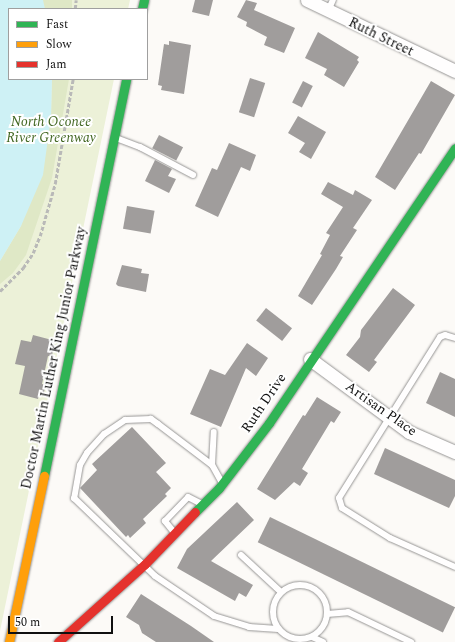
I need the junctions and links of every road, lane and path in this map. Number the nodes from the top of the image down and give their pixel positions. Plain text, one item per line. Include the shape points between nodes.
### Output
1 (307, 0) edge
2 (330, 6) edge
3 (455, 71) edge
4 (73, 80) edge
5 (126, 80) edge
6 (114, 138) junction
7 (455, 148) edge
8 (193, 175) dead end
9 (0, 291) edge
10 (455, 338) edge
11 (310, 359) junction
12 (389, 416) junction
13 (214, 432) dead end
14 (455, 452) edge
15 (212, 465) junction
16 (222, 485) junction
17 (203, 504) junction
18 (175, 533) junction
19 (241, 555) dead end
20 (145, 564) junction
21 (455, 567) edge
22 (281, 592) junction
23 (327, 614) junction
24 (278, 629) junction
25 (312, 637) junction
26 (9, 642) edge
27 (58, 642) edge
28 (323, 642) edge
29 (411, 642) edge

1 - 2 street, Ruth Street
2 - 3 street, Ruth Street
4 - 9 path via 55,184 40,236 23,268
5 - 6 street, Doctor Martin Luther King Junior Parkway
6 - 8 lane via 140,147
6 - 26 street, Doctor Martin Luther King Junior Parkway
7 - 11 street, Ruth Drive
10 - 12 lane via 445,335 440,337
11 - 12 street, Artisan Place
11 - 16 street, Ruth Drive via 269,423
12 - 14 street, Artisan Place via 409,432
12 - 21 lane via 339,498 342,508 390,538
13 - 15 lane
15 - 16 lane
15 - 20 lane via 158,424 140,418 125,420 113,426 87,453 80,465 74,498
16 - 17 street, Ruth Drive
17 - 18 street, Ruth Drive
17 - 18 lane via 188,497 165,521
18 - 20 street, Ruth Drive
19 - 22 lane
20 - 24 lane via 165,584 214,616 249,627
20 - 27 street, Ruth Drive
22 - 23 lane via 286,588 305,585 320,594
22 - 24 lane via 272,608
23 - 25 lane via 323,627
23 - 29 lane via 348,612
24 - 25 lane via 296,639
25 - 28 lane

